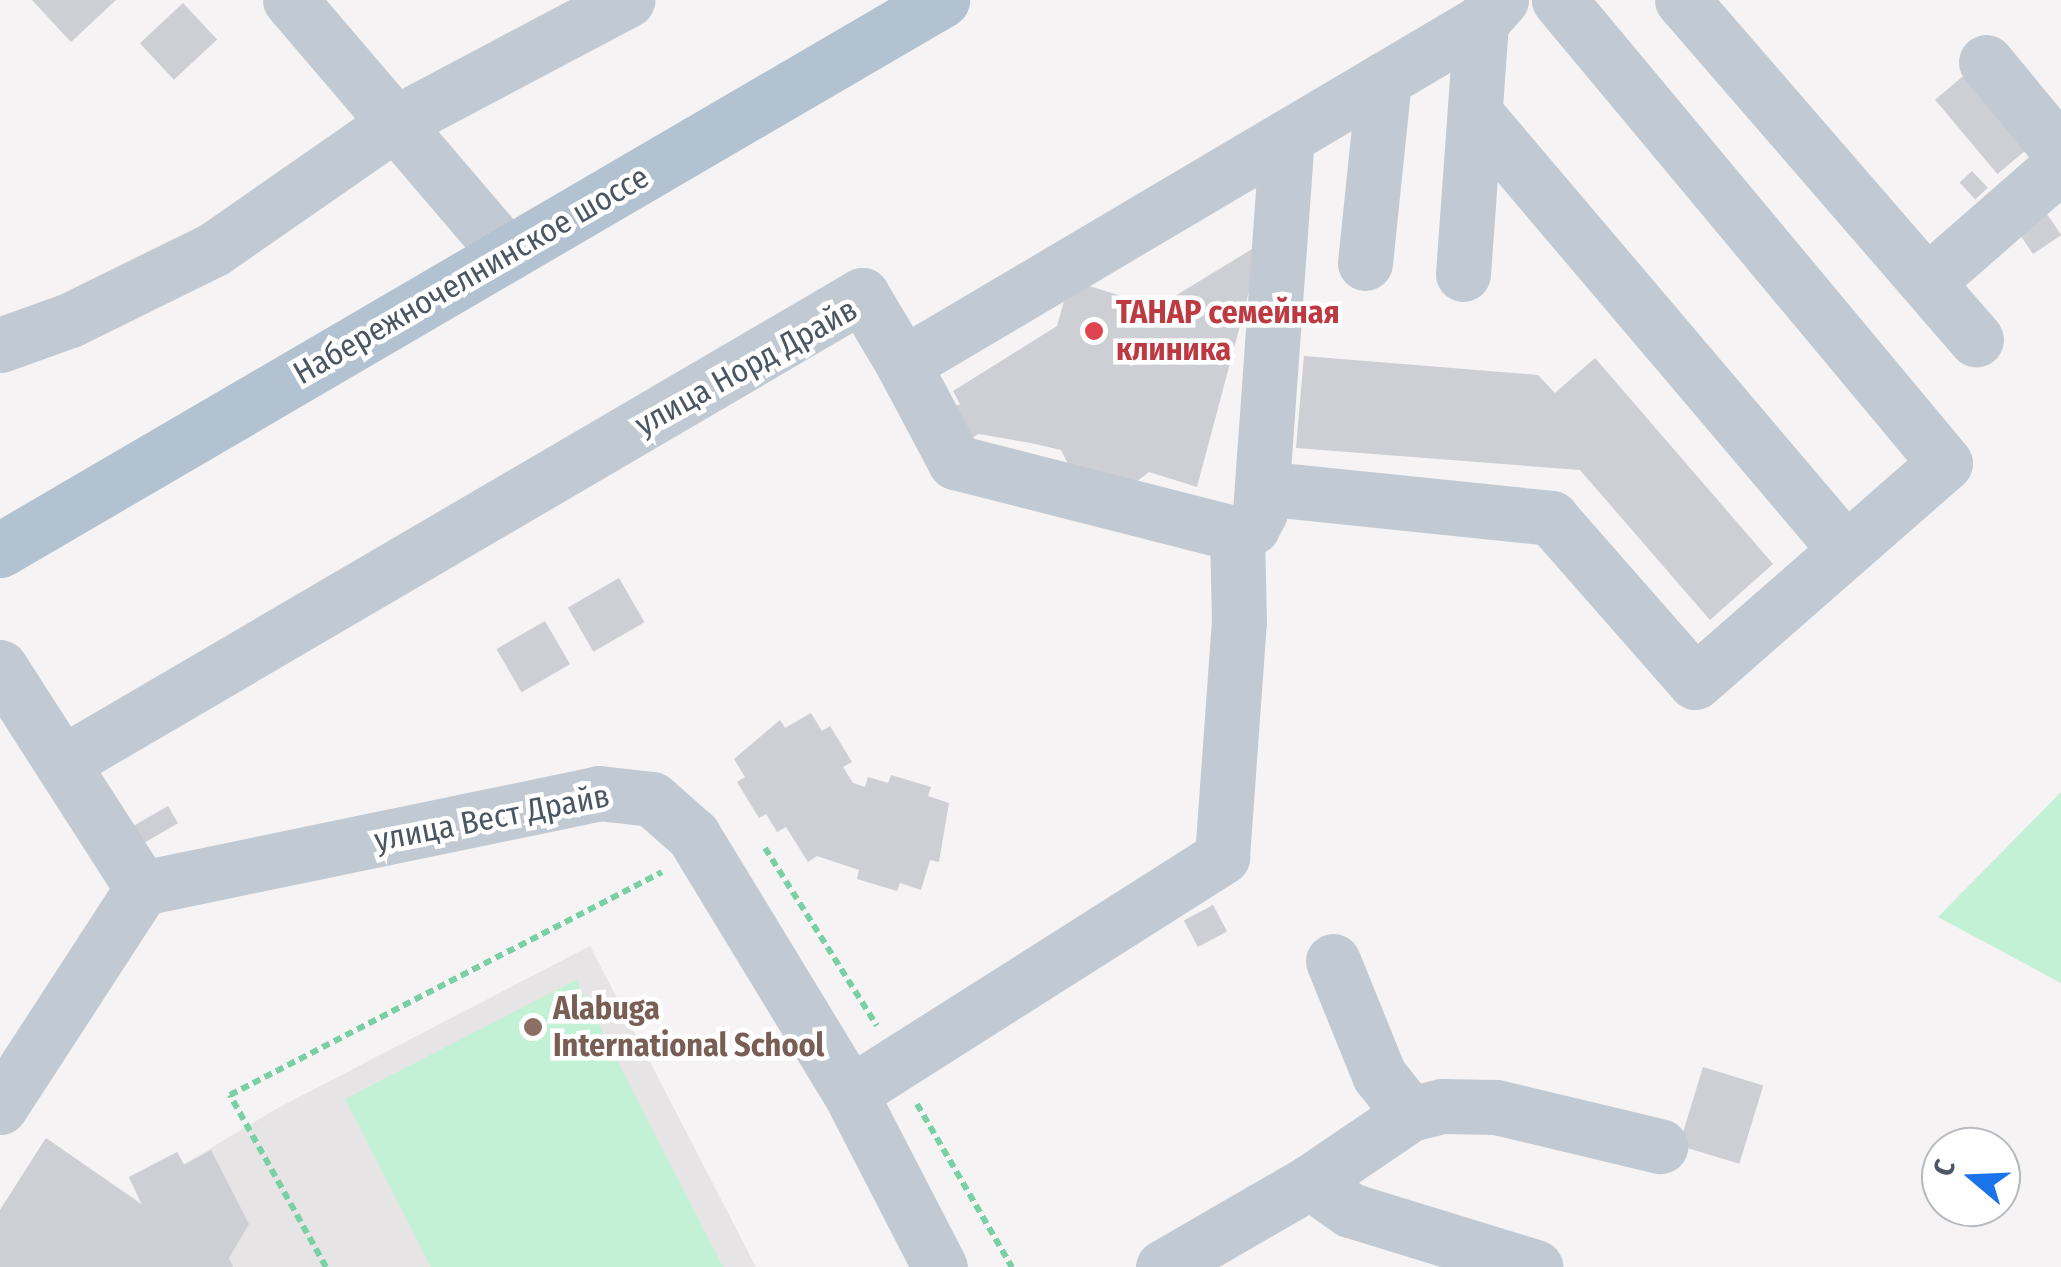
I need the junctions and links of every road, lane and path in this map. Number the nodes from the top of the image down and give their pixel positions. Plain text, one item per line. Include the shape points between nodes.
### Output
1 (290, 0) edge
2 (627, 0) edge
3 (942, 0) edge
4 (1559, 0) edge
5 (1682, 0) edge
6 (1491, 11) edge
7 (1986, 62) dead end
8 (1384, 80) junction
9 (1475, 114) junction
10 (395, 123) junction
11 (1287, 137) junction
12 (2061, 153) edge
13 (2061, 165) edge
14 (506, 254) junction
15 (1364, 263) dead end
16 (1463, 274) dead end
17 (1928, 282) junction
18 (1976, 340) dead end
19 (0, 346) edge
20 (903, 364) junction
21 (1250, 512) junction
22 (0, 550) edge
23 (1846, 550) junction
24 (0, 666) edge
25 (62, 763) junction
26 (660, 856) dead end
27 (668, 869) junction
28 (677, 884) dead end
29 (142, 888) junction
30 (1333, 961) dead end
31 (850, 1092) junction
32 (0, 1107) edge
33 (1410, 1114) junction
34 (1660, 1146) dead end
35 (1310, 1182) junction
36 (326, 1267) edge
37 (940, 1267) edge
38 (1163, 1267) edge
39 (1535, 1267) edge

1 - 10 street
2 - 10 street
3 - 14 main road, Набережночелнинское шоссе
4 - 23 street via 1946,463
5 - 17 street
6 - 8 street
6 - 9 street
7 - 12 street
8 - 11 street
8 - 15 street
9 - 16 street
9 - 23 street
10 - 14 street
10 - 19 street via 214,249 70,320
11 - 20 street
11 - 21 street
13 - 17 street
14 - 22 main road, Набережночелнинское шоссе
17 - 18 street
20 - 21 street via 955,462
20 - 25 street, улица Норд Драйв via 862,296
21 - 23 street via 1551,518 1695,682
21 - 31 street via 1222,857
24 - 25 street
25 - 29 street
26 - 27 path
27 - 28 path
27 - 36 path via 230,1095
29 - 31 street, улица Вест Драйв via 599,793 652,799 693,834
29 - 32 street
30 - 33 street via 1380,1075
31 - 37 street, улица Вест Драйв
33 - 34 street via 1442,1106 1496,1108
33 - 35 street
35 - 38 street
35 - 39 street via 1350,1210

